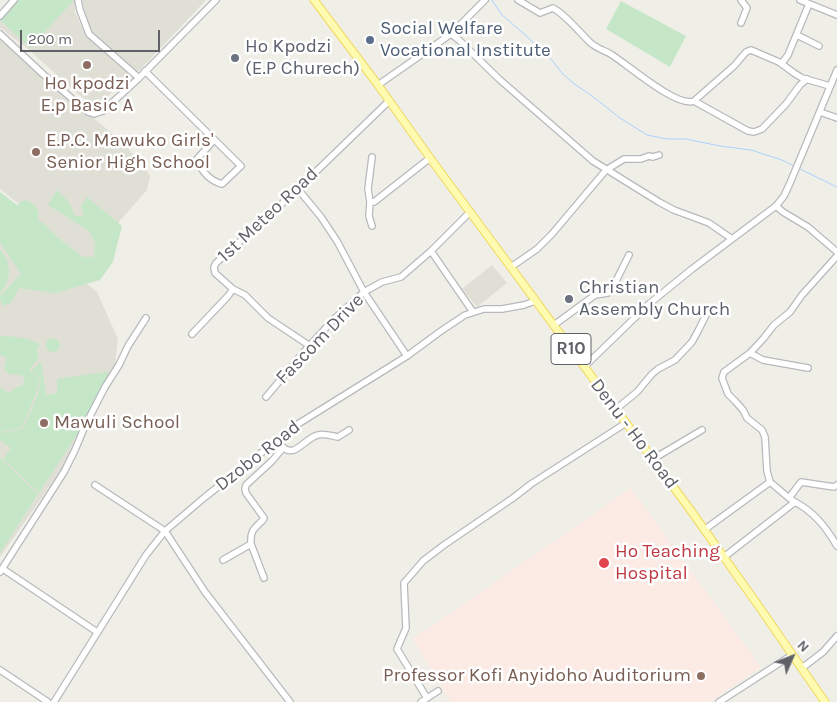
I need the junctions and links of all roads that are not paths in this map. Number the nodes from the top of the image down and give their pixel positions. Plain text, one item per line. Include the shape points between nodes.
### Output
1 (14, 0) edge
2 (78, 0) edge
3 (216, 0) edge
4 (314, 0) edge
5 (485, 0) edge
6 (518, 0) edge
7 (742, 0) edge
8 (800, 0) edge
9 (810, 4) junction
10 (837, 15) edge
11 (0, 16) edge
12 (741, 22) dead end
13 (0, 34) edge
14 (451, 34) junction
15 (797, 35) junction
16 (819, 46) dead end
17 (782, 63) junction
18 (837, 70) edge
19 (145, 72) junction
20 (139, 78) junction
21 (807, 79) junction
22 (378, 84) junction
23 (830, 86) junction
24 (694, 100) junction
25 (389, 101) junction
26 (820, 112) junction
27 (837, 118) edge
28 (214, 140) junction
29 (659, 155) dead end
30 (372, 157) dead end
31 (430, 158) junction
32 (606, 170) junction
33 (298, 189) junction
34 (370, 202) junction
35 (776, 206) junction
36 (470, 212) junction
37 (372, 226) dead end
38 (732, 239) junction
39 (431, 251) junction
40 (837, 252) edge
41 (629, 255) dead end
42 (837, 256) edge
43 (511, 268) junction
44 (233, 289) junction
45 (364, 292) junction
46 (536, 301) junction
47 (709, 309) dead end
48 (473, 312) junction
49 (146, 318) dead end
50 (554, 325) junction
51 (192, 334) dead end
52 (310, 346) junction
53 (750, 353) junction
54 (407, 356) junction
55 (584, 367) junction
56 (808, 368) dead end
57 (266, 397) dead end
58 (616, 409) junction
59 (626, 423) junction
60 (349, 430) dead end
61 (702, 430) dead end
62 (278, 440) junction
63 (283, 448) junction
64 (653, 459) junction
65 (770, 482) junction
66 (95, 485) dead end
67 (837, 485) edge
68 (792, 500) junction
69 (704, 530) junction
70 (165, 531) junction
71 (251, 544) junction
72 (837, 546) edge
73 (724, 558) junction
74 (223, 560) dead end
75 (2, 571) edge
76 (264, 578) dead end
77 (97, 632) junction
78 (837, 636) edge
79 (792, 655) junction
80 (802, 668) junction
81 (0, 670) edge
82 (438, 691) dead end
83 (427, 698) junction
84 (48, 702) edge
85 (54, 702) edge
86 (290, 702) edge
87 (421, 702) edge
88 (719, 702) edge
89 (825, 702) edge

1 - 11 street
2 - 20 street via 88,34
3 - 19 street
4 - 22 main road, Denu - Ho Road / R10
5 - 14 street
6 - 24 street via 540,13 553,8 559,11 592,44 617,58 650,84 674,98
7 - 12 street via 747,8
8 - 9 street
9 - 10 street
9 - 15 street
13 - 20 street via 44,75 94,114
14 - 22 street
14 - 32 street
15 - 16 street
15 - 17 street
17 - 21 street
17 - 24 street via 749,50
18 - 23 street
19 - 20 street
19 - 28 street
21 - 23 street
21 - 24 street via 762,129 754,132
22 - 25 main road, Denu - Ho Road / R10
23 - 26 street
25 - 31 main road, Denu - Ho Road / R10
25 - 33 street, 1st Meteo Road
26 - 27 street
26 - 35 street via 784,196
28 - 28 street via 241,166 222,184 206,175 197,159
29 - 32 street via 624,158
30 - 34 street via 368,189
31 - 34 street
31 - 36 main road, Denu - Ho Road / R10
32 - 38 street via 674,210 709,223
32 - 43 street via 552,234
33 - 44 street, 1st Meteo Road via 216,263 215,273
33 - 45 street via 337,241
34 - 37 street via 368,216
35 - 38 street
35 - 40 street
36 - 39 street, Fascom Drive
36 - 43 main road, Denu - Ho Road / R10
38 - 55 street via 649,304
39 - 45 street, Fascom Drive via 401,278 382,282
39 - 48 street
41 - 50 street via 611,291 595,295
42 - 53 street
43 - 46 main road, Denu - Ho Road / R10
44 - 51 street, 1st Meteo Road
44 - 52 street
45 - 52 street, Fascom Drive
45 - 54 street
46 - 48 street, Dzobo Road
46 - 50 main road, Denu - Ho Road / R10
47 - 58 street via 692,342
48 - 54 street, Dzobo Road
49 - 75 street via 105,387 64,472
50 - 55 main road, Denu - Ho Road / R10
52 - 57 street, Fascom Drive
53 - 56 street via 763,360
53 - 65 street via 724,372 722,378 728,394 747,418 762,430
54 - 62 street, Dzobo Road
55 - 58 main road, Denu - Ho Road / R10
58 - 59 main road, Denu - Ho Road / R10
59 - 64 main road, Denu - Ho Road / R10
59 - 83 street via 444,545 423,561 404,583 406,628 397,649
60 - 63 street via 338,436 320,434 312,437 296,450
61 - 64 street
62 - 63 street
62 - 70 street, Dzobo Road
63 - 71 street via 246,485 246,493 264,518 252,529
64 - 69 main road, Denu - Ho Road / R10
65 - 68 street
65 - 69 street
66 - 70 street
67 - 68 street via 801,482
68 - 72 street via 822,523
68 - 73 street
69 - 73 main road, Denu - Ho Road / R10
70 - 77 street, Dzobo Road
70 - 86 street via 205,592
71 - 74 street
71 - 76 street
73 - 79 main road, Denu - Ho Road / R10
75 - 77 street
77 - 85 street, Dzobo Road
78 - 80 street
79 - 80 main road, Denu - Ho Road / R10
79 - 88 street
80 - 89 main road, Denu - Ho Road / R10
81 - 84 street
82 - 83 street
83 - 87 street

